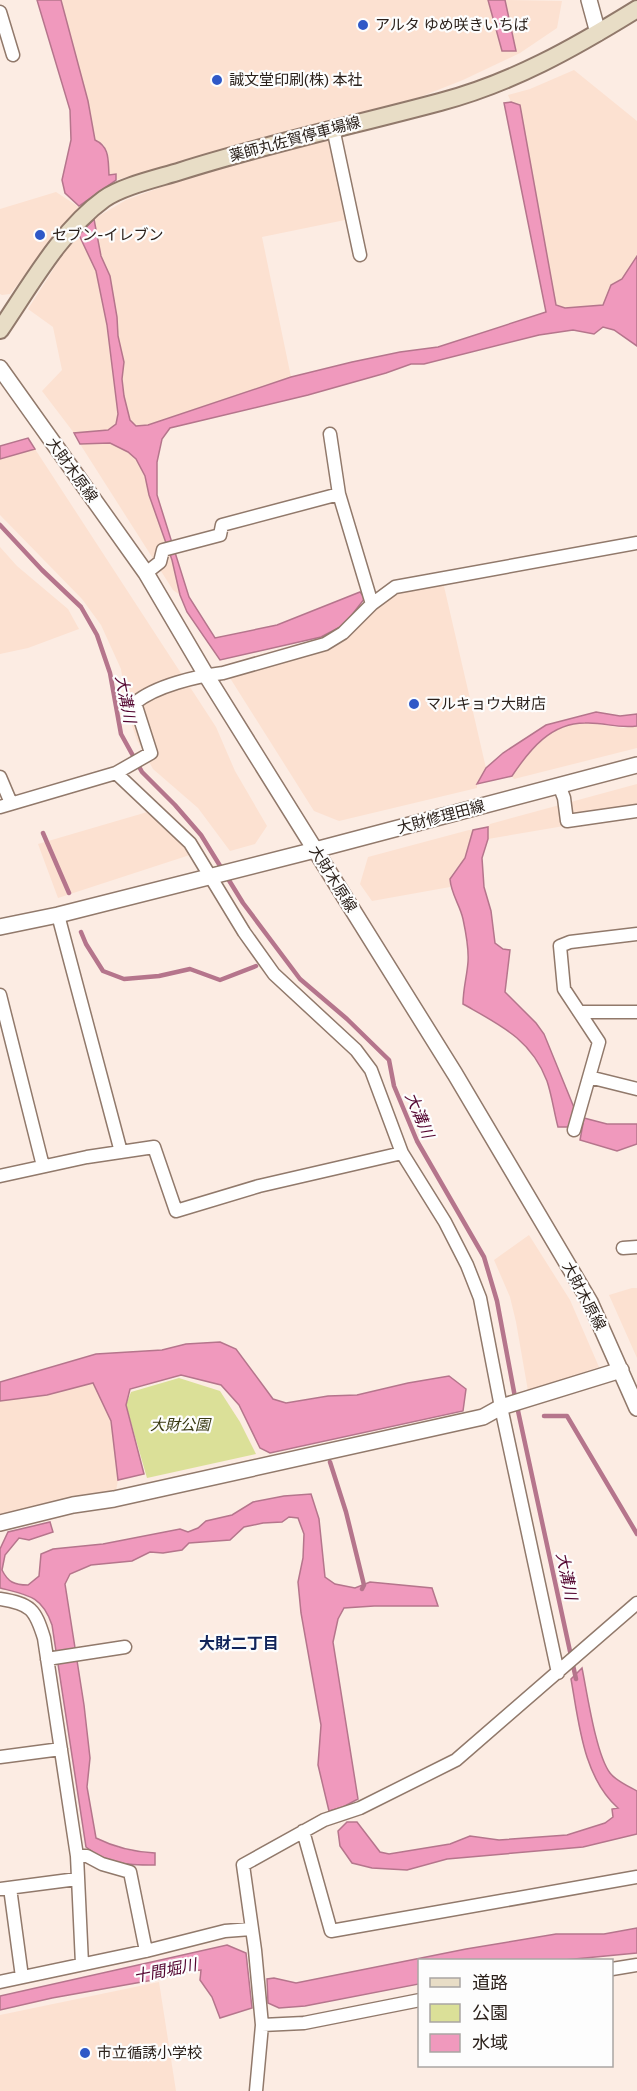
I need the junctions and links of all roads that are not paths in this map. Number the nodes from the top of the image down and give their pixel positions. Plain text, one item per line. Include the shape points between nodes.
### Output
1 (589, 0) edge
2 (637, 9) edge
3 (0, 12) edge
4 (598, 33) junction
5 (13, 55) dead end
6 (333, 128) junction
7 (360, 255) dead end
8 (0, 330) edge
9 (0, 368) edge
10 (330, 434) dead end
11 (339, 494) junction
12 (637, 543) edge
13 (146, 573) junction
14 (372, 604) junction
15 (206, 675) junction
16 (637, 765) edge
17 (116, 773) junction
18 (0, 777) edge
19 (559, 785) junction
20 (6, 805) edge
21 (637, 811) edge
22 (315, 850) junction
23 (211, 876) junction
24 (58, 915) junction
25 (0, 927) edge
26 (637, 934) edge
27 (0, 995) edge
28 (579, 1012) junction
29 (637, 1012) edge
30 (589, 1077) junction
31 (637, 1089) edge
32 (574, 1130) dead end
33 (121, 1152) junction
34 (402, 1153) junction
35 (43, 1166) junction
36 (0, 1176) edge
37 (637, 1247) edge
38 (623, 1248) dead end
39 (621, 1370) junction
40 (501, 1407) junction
41 (637, 1408) edge
42 (0, 1523) edge
43 (0, 1599) edge
44 (637, 1603) edge
45 (125, 1647) dead end
46 (51, 1659) junction
47 (558, 1673) junction
48 (61, 1749) junction
49 (0, 1757) edge
50 (303, 1831) junction
51 (77, 1856) junction
52 (637, 1877) edge
53 (77, 1879) junction
54 (5, 1889) edge
55 (251, 1929) junction
56 (146, 1951) junction
57 (82, 1964) junction
58 (637, 1965) edge
59 (613, 1970) edge
60 (22, 1977) junction
61 (0, 1982) edge
62 (418, 2000) edge
63 (261, 2019) junction
64 (256, 2091) edge

1 - 4 street
2 - 4 main road, 薬師丸佐賀停車場線
3 - 5 street
4 - 6 main road, 薬師丸佐賀停車場線 via 495,85
6 - 7 street
6 - 8 main road, 薬師丸佐賀停車場線 via 207,162 106,197 68,234
9 - 13 street, 大財木原線
10 - 11 street
11 - 13 street via 222,525 220,535 163,550 160,562
11 - 14 street
12 - 14 street via 395,587
13 - 15 street, 大財木原線
14 - 15 street via 344,633 325,644
15 - 17 street via 145,694 135,703 151,753
15 - 22 street, 大財木原線
16 - 19 street, 大財修理田線
17 - 20 street
17 - 23 street via 190,843
18 - 20 street
19 - 21 street via 567,821
19 - 22 street, 大財修理田線
22 - 23 street, 大財修理田線
22 - 39 street, 大財木原線 via 455,1074 584,1292
23 - 24 street
23 - 34 street via 274,974 356,1050 371,1070
24 - 25 street
24 - 33 street
26 - 28 street via 560,946 564,989
27 - 35 street
28 - 29 street
28 - 30 street via 599,1042
30 - 31 street
30 - 32 street
33 - 34 street via 154,1147 176,1211 259,1186
33 - 35 street
34 - 40 street via 445,1221 480,1298
35 - 36 street
37 - 38 street
39 - 40 street
39 - 41 street, 大財木原線
40 - 42 street via 483,1417
40 - 47 street
43 - 46 street via 21,1603 37,1616
44 - 47 street
45 - 46 street
46 - 48 street
47 - 50 street via 456,1760 360,1808
48 - 49 street
48 - 51 street
50 - 52 street via 331,1931
50 - 55 street via 243,1865
51 - 53 street
51 - 56 street via 130,1872
53 - 54 street
53 - 57 street
54 - 60 street
55 - 56 street via 225,1931
55 - 63 street
56 - 57 street
57 - 60 street
58 - 59 street
60 - 61 street
62 - 63 street via 304,2023
63 - 64 street

